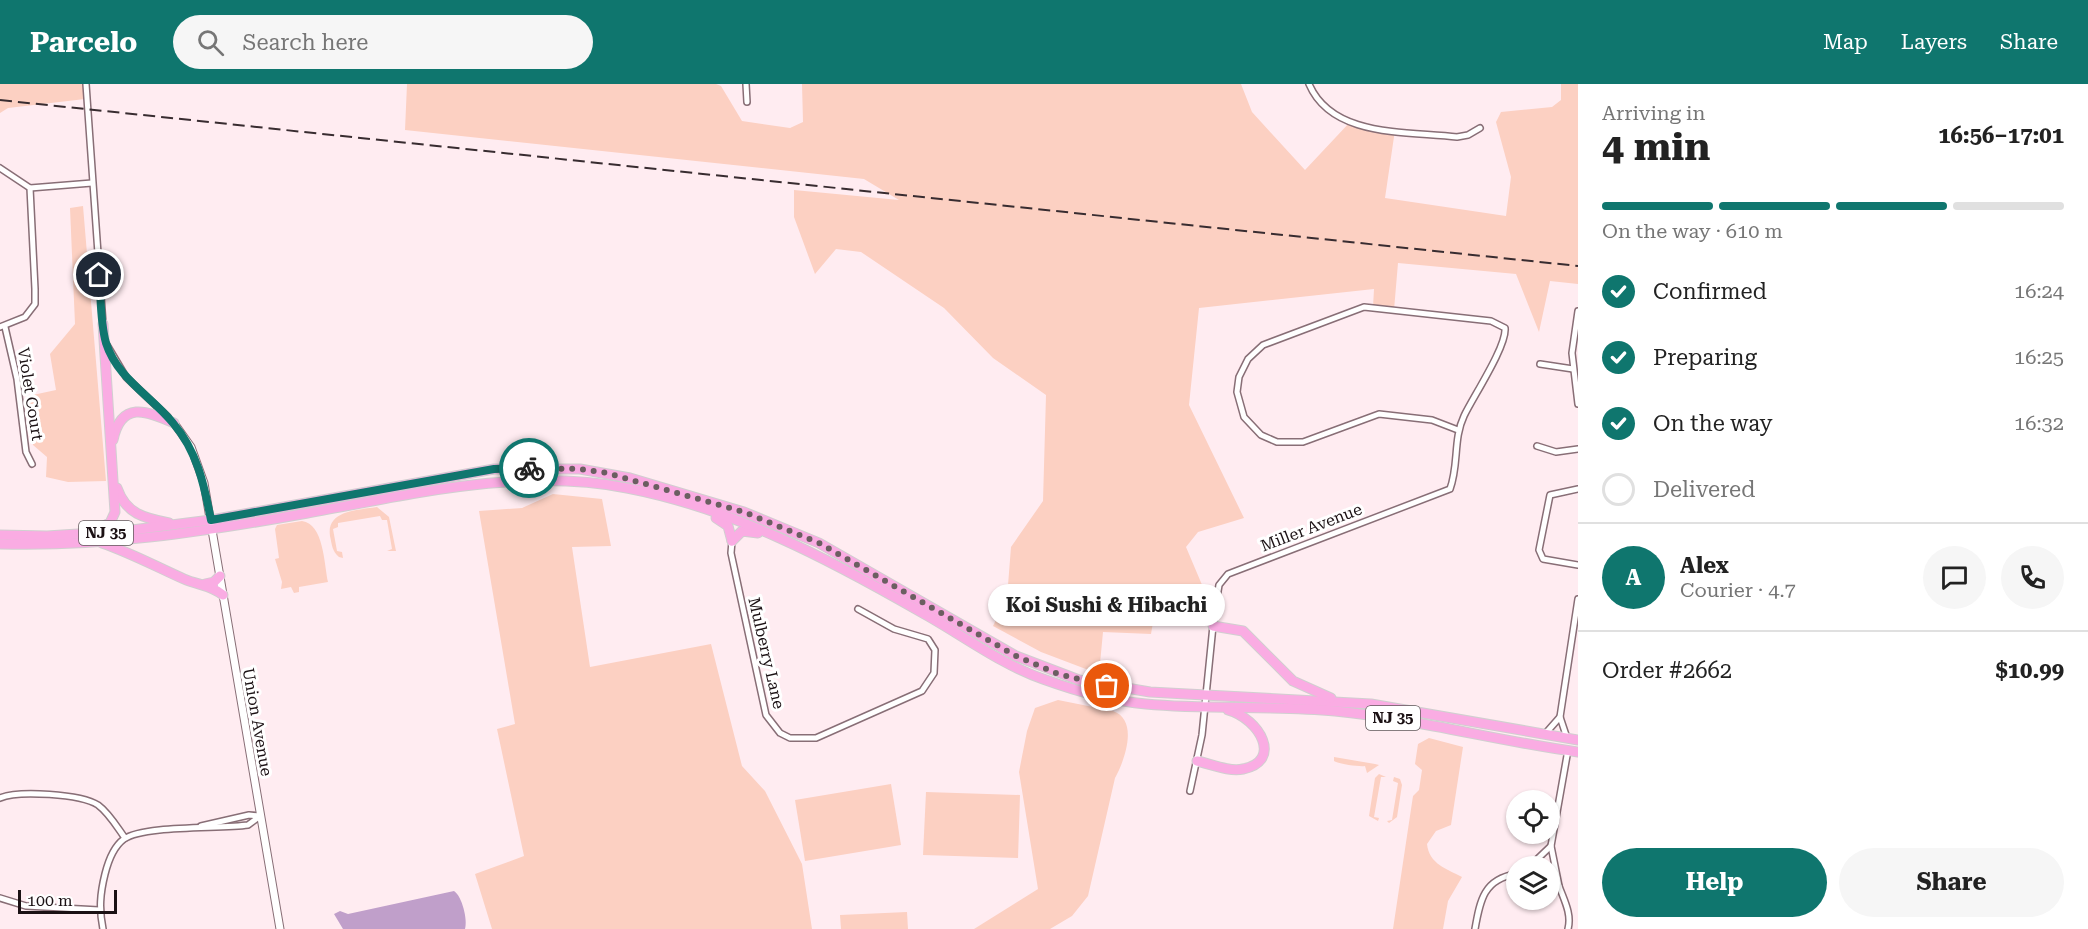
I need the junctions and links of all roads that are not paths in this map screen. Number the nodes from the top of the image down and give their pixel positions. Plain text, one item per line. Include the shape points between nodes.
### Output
1 (86, 84) edge
2 (746, 84) edge
3 (1309, 84) edge
4 (747, 102) dead end
5 (1480, 128) dead end
6 (0, 168) edge
7 (92, 183) junction
8 (30, 188) junction
9 (1578, 311) edge
10 (103, 324) junction
11 (2, 327) edge
12 (1540, 364) dead end
13 (1573, 369) junction
14 (1577, 386) edge
15 (1578, 404) edge
16 (174, 423) junction
17 (1458, 430) junction
18 (1537, 446) dead end
19 (1578, 449) edge
20 (111, 454) junction
21 (32, 464) dead end
22 (112, 474) junction
23 (1578, 489) edge
24 (694, 505) junction
25 (212, 524) junction
26 (177, 525) junction
27 (86, 534) junction
28 (0, 535) edge
29 (774, 535) junction
30 (732, 541) junction
31 (97, 542) junction
32 (0, 544) edge
33 (1578, 565) edge
34 (220, 576) junction
35 (202, 585) junction
36 (223, 595) junction
37 (1578, 599) edge
38 (858, 609) dead end
39 (1213, 626) junction
40 (1206, 696) junction
41 (1342, 701) junction
42 (1205, 707) junction
43 (1217, 707) junction
44 (1560, 717) junction
45 (1545, 734) junction
46 (1567, 738) junction
47 (1578, 740) edge
48 (1568, 750) junction
49 (1578, 752) edge
50 (1197, 761) junction
51 (1190, 791) dead end
52 (0, 798) edge
53 (260, 816) junction
54 (196, 828) junction
55 (125, 838) junction
56 (1551, 846) junction
57 (1541, 856) edge
58 (1553, 856) edge
59 (1506, 877) edge
60 (1560, 889) edge
61 (0, 898) edge
62 (99, 910) junction
63 (103, 929) edge
64 (280, 929) edge
65 (1475, 929) edge
66 (1568, 929) edge

1 - 7 street
2 - 4 street
3 - 5 street via 1328,111 1355,125 1457,136
6 - 8 street
7 - 8 street
7 - 10 street
8 - 11 street via 35,304 25,317
9 - 13 street
10 - 16 street via 106,343 126,377
10 - 20 highway
11 - 21 street, Violet Court via 17,379 26,452
12 - 13 street
13 - 14 street
14 - 15 street
16 - 20 highway via 150,411 135,412 119,424
16 - 25 street via 197,461
17 - 17 street, Miller Avenue via 1432,420 1379,414 1303,442 1284,443 1266,438 1254,429 1244,417 1237,392 1243,367 1255,351 1364,307 1491,321 1505,328 1502,344
17 - 39 street, Miller Avenue via 1448,490 1224,576
18 - 19 street via 1556,452
20 - 22 highway
22 - 26 highway via 131,511 143,518
22 - 27 highway via 112,520
23 - 33 street via 1550,495 1539,550 1543,559
24 - 25 highway, NJ 35 via 627,488 520,480
24 - 29 highway, NJ 35
24 - 30 highway via 724,521
25 - 26 highway, NJ 35
25 - 31 highway, NJ 35
25 - 34 street, Union Avenue
25 - 40 highway, NJ 35 via 494,469 548,467 607,473 744,512 819,543 1016,656 1058,674 1107,686
26 - 27 highway, NJ 35
27 - 28 highway, NJ 35
29 - 30 highway via 742,531
29 - 42 highway, NJ 35 via 1036,677 1105,698 1149,705
30 - 38 street, Mulberry Lane via 731,553 766,715 780,733 790,738 816,738 922,691 934,673 935,650 928,639 894,629
31 - 32 highway, NJ 35
31 - 35 highway via 135,554
34 - 35 highway
34 - 36 street, Union Avenue
35 - 36 highway
36 - 53 street, Union Avenue
37 - 44 street
39 - 40 street, Miller Avenue
39 - 41 highway via 1243,631 1293,681
40 - 41 highway, NJ 35
40 - 42 street, Miller Avenue
41 - 45 highway, NJ 35 via 1405,708
42 - 43 highway, NJ 35
42 - 50 street, Miller Avenue
43 - 48 highway, NJ 35 via 1365,714
43 - 50 highway via 1242,714 1257,727 1263,739 1263,752 1256,763 1239,770
44 - 45 street
44 - 46 street
45 - 46 highway, NJ 35
46 - 47 highway, NJ 35
48 - 49 highway, NJ 35
48 - 56 street
50 - 51 street, Miller Avenue
52 - 55 street via 22,793 92,801 106,812
53 - 54 street via 224,819
53 - 54 street via 248,825
53 - 64 street, Union Avenue
54 - 55 street
55 - 62 street via 107,865
56 - 57 street
56 - 58 street
59 - 65 street via 1485,889
60 - 66 street via 1568,910
61 - 62 street via 26,906
62 - 63 street

